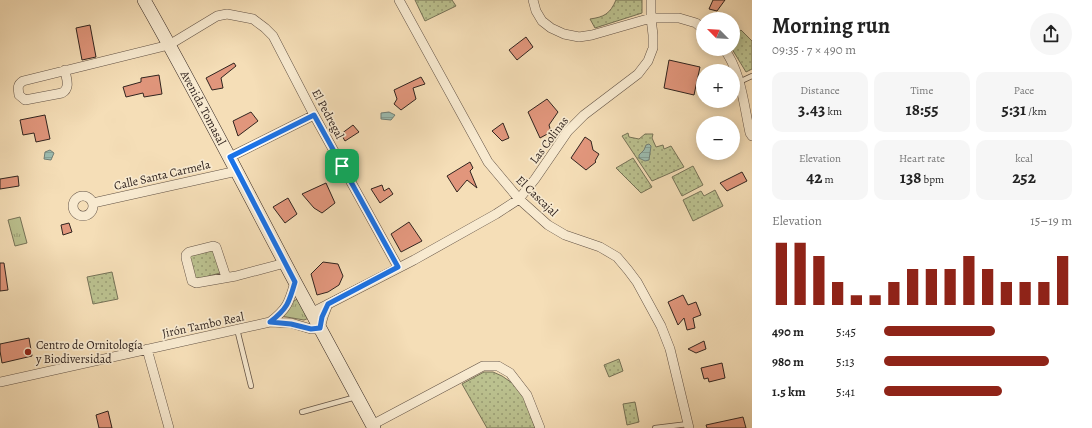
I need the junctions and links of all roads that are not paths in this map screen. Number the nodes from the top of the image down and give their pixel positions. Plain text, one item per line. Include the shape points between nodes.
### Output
1 (144, 0) edge
2 (399, 0) edge
3 (533, 0) edge
4 (651, 0) edge
5 (651, 18) junction
6 (696, 23) edge
7 (170, 45) junction
8 (65, 70) junction
9 (752, 76) edge
10 (740, 82) edge
11 (740, 86) edge
12 (314, 115) junction
13 (752, 136) edge
14 (230, 157) junction
15 (237, 170) junction
16 (519, 199) junction
17 (93, 203) dead end
18 (285, 263) junction
19 (398, 267) junction
20 (226, 277) junction
21 (295, 282) junction
22 (328, 304) junction
23 (311, 313) junction
24 (270, 322) junction
25 (320, 328) junction
26 (237, 329) junction
27 (147, 349) junction
28 (0, 382) edge
29 (251, 386) dead end
30 (357, 397) junction
31 (302, 412) dead end
32 (373, 426) edge
33 (689, 426) edge
34 (169, 428) edge
35 (540, 428) edge
36 (654, 428) edge

1 - 7 street, Avenida Tomasal
2 - 16 street, El Cascajal via 488,162
3 - 5 street via 542,21 564,34 579,37
4 - 5 street, Las Colinas
5 - 6 street via 679,18
5 - 16 street, Las Colinas via 653,48 648,61 638,74 584,115 568,131
7 - 8 street
7 - 12 street, El Pedregal via 217,16 227,14 253,19 273,36
7 - 14 street, Avenida Tomasal
8 - 8 street via 19,83 19,95 25,100 66,91 68,88
9 - 10 lane
11 - 13 street
12 - 14 street
12 - 19 street, El Pedregal
14 - 15 street, Avenida Tomasal
15 - 17 street, Calle Santa Carmela
15 - 18 street, Avenida Tomasal
16 - 19 street, Las Colinas
16 - 33 street, El Cascajal via 548,225 617,257 637,282 670,348
18 - 20 street
18 - 21 street, Avenida Tomasal
19 - 22 street, Las Colinas
20 - 20 street via 196,283 192,281 186,255 188,252 216,247
21 - 23 street, Avenida Tomasal
21 - 24 street, Jirón Tambo Real via 286,307
22 - 23 street, Las Colinas
22 - 25 street
23 - 25 street, Avenida Tomasal
24 - 25 street, Jirón Tambo Real via 311,329
24 - 26 street, Jirón Tambo Real
25 - 30 street, Avenida Tomasal
26 - 27 street, Jirón Tambo Real
26 - 29 lane
27 - 28 street, Jirón Tambo Real
27 - 34 street
30 - 31 lane
30 - 32 street, Avenida Tomasal
32 - 35 street via 483,366 498,366 510,374 527,395
33 - 36 lane

